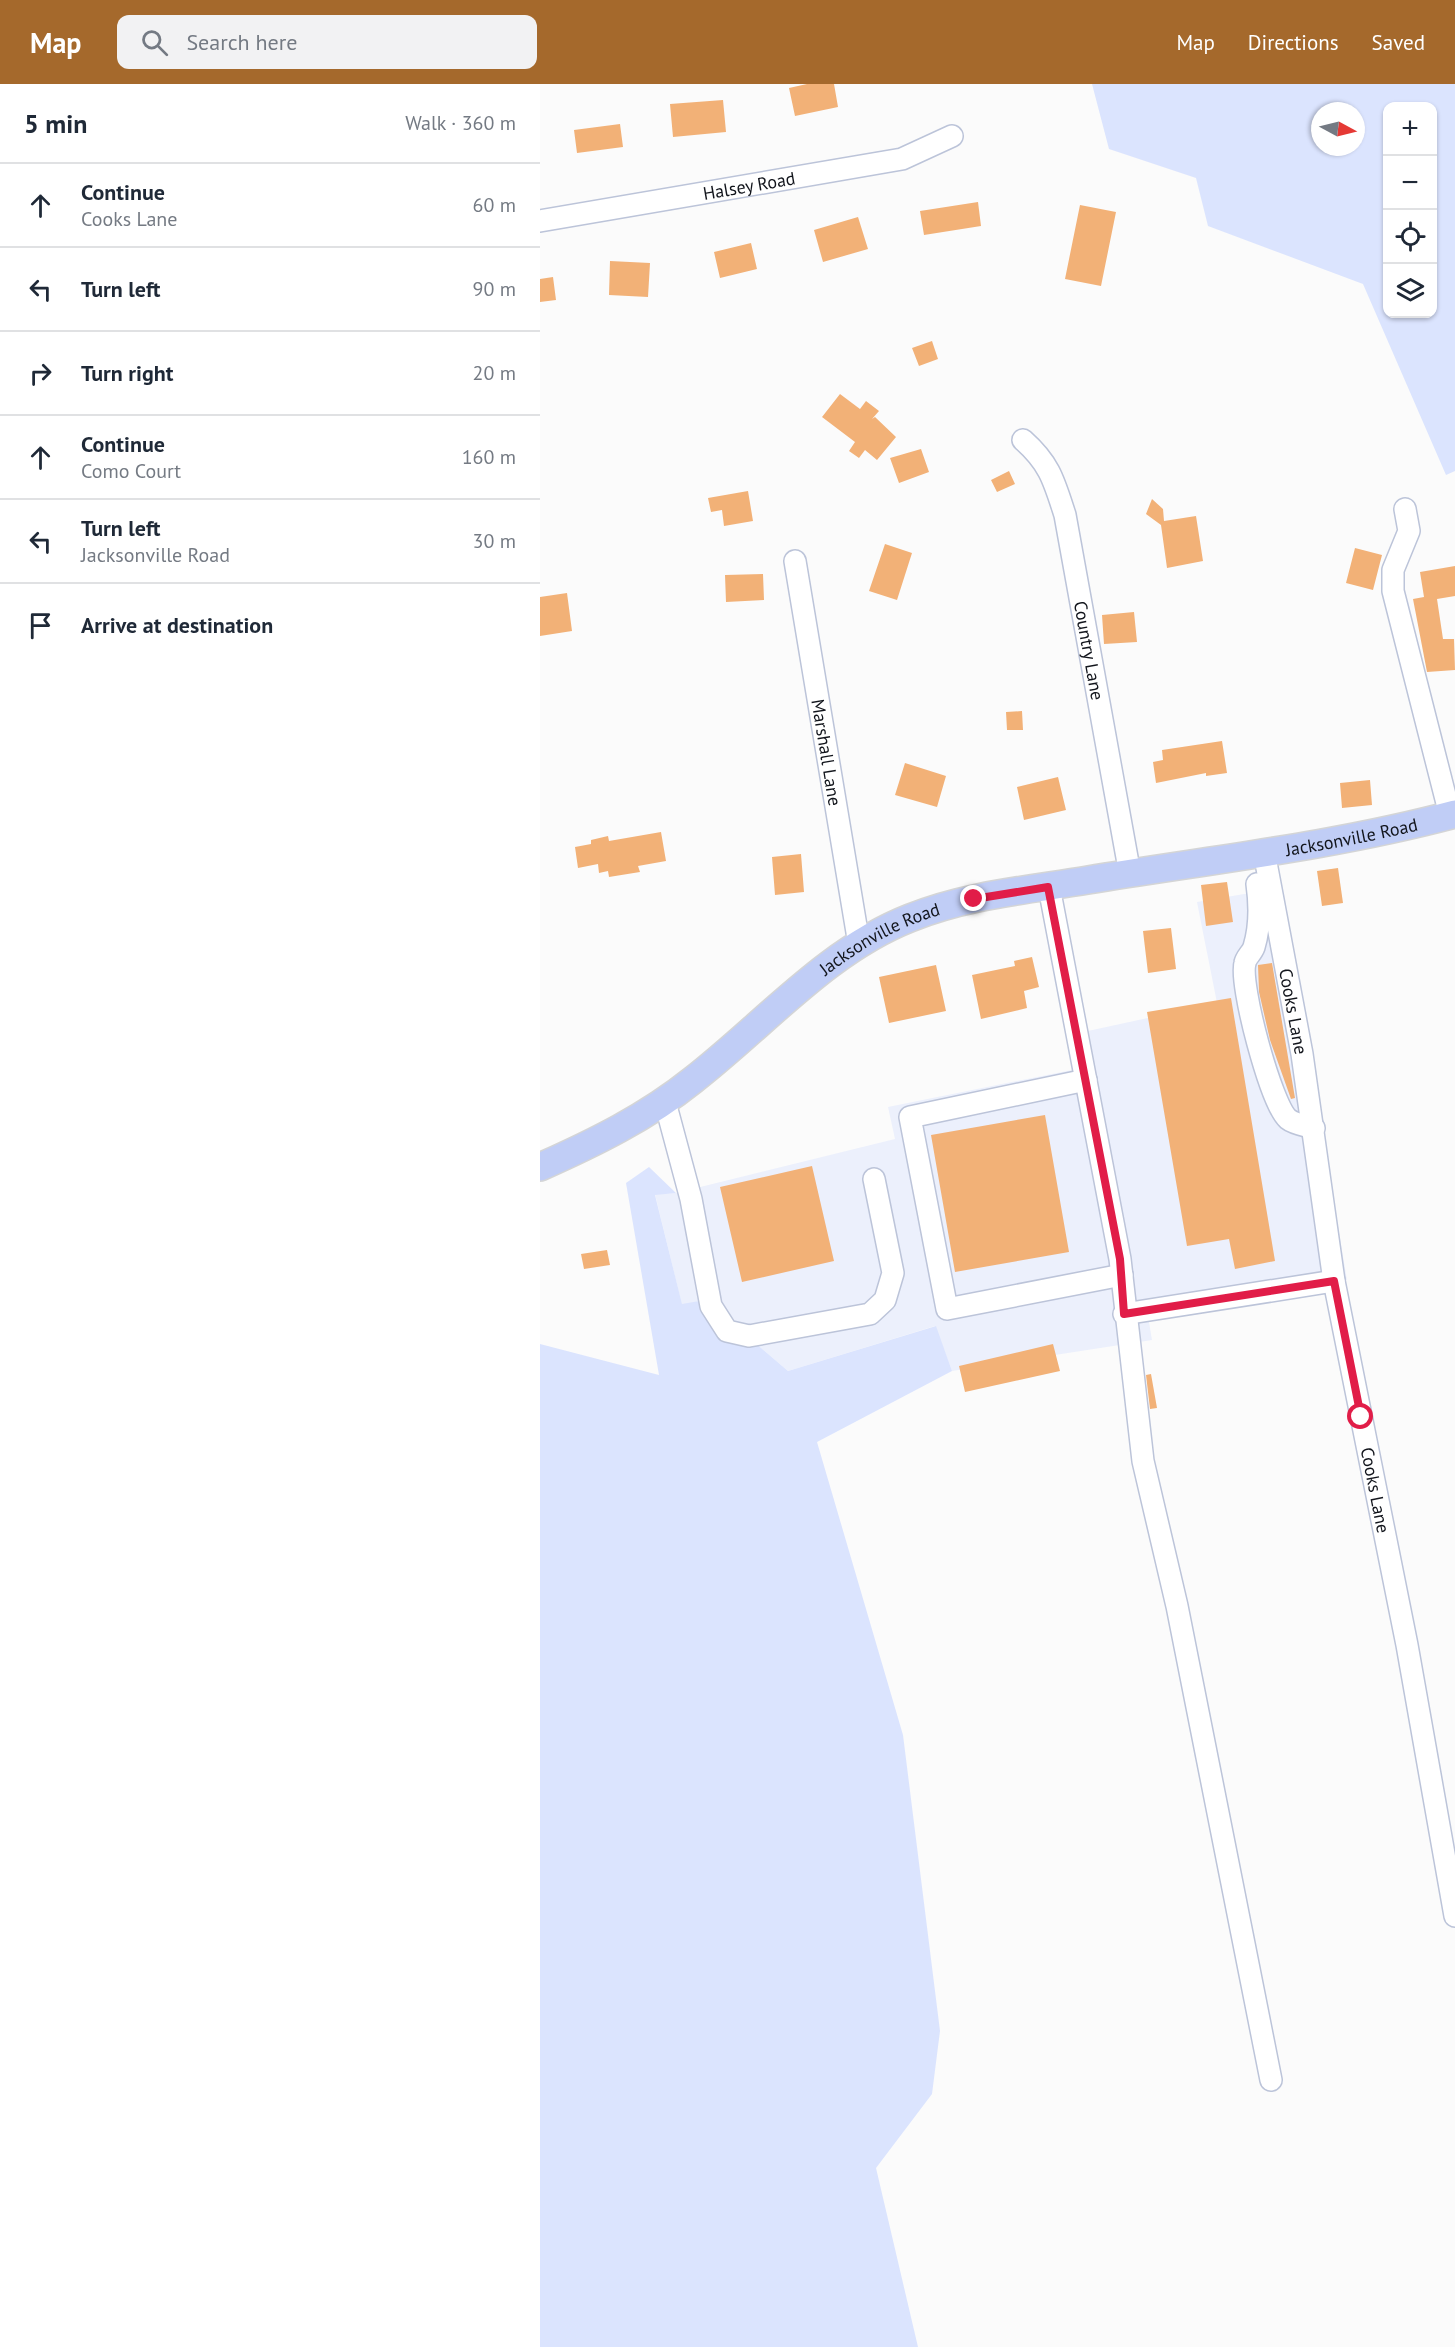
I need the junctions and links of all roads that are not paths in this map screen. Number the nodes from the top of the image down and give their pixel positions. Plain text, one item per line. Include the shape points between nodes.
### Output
1 (952, 136) dead end
2 (540, 221) edge
3 (1023, 440) dead end
4 (1405, 509) dead end
5 (795, 561) dead end
6 (1453, 814) edge
7 (1259, 853) junction
8 (1130, 874) junction
9 (1048, 887) junction
10 (859, 944) junction
11 (1086, 1080) junction
12 (665, 1102) junction
13 (1314, 1128) junction
14 (540, 1167) edge
15 (874, 1179) dead end
16 (1122, 1275) junction
17 (1334, 1281) junction
18 (1124, 1314) junction
19 (1455, 1916) edge
20 (1271, 2080) dead end

1 - 2 street, Halsey Road via 902,159
3 - 8 street, Country Lane via 1041,455 1065,515
4 - 6 street via 1408,531 1394,570 1393,591
5 - 10 street, Marshall Lane
6 - 7 main road, Jacksonville Road via 1374,835
7 - 8 main road, Jacksonville Road
7 - 13 street, Cooks Lane
7 - 13 street via 1260,905 1254,950 1245,961 1244,986 1270,1086 1280,1107 1289,1120
8 - 9 main road, Jacksonville Road
9 - 10 main road, Jacksonville Road via 940,907 908,918
9 - 11 street
10 - 12 main road, Jacksonville Road via 838,957
11 - 16 street
11 - 16 street via 910,1117 947,1309
12 - 14 main road, Jacksonville Road
12 - 15 street via 691,1199 711,1306 727,1330 749,1336 870,1314 885,1300 893,1273
13 - 17 street, Cooks Lane
16 - 18 street
17 - 18 street
17 - 19 street, Cooks Lane via 1407,1645
18 - 20 street via 1143,1461 1177,1606

